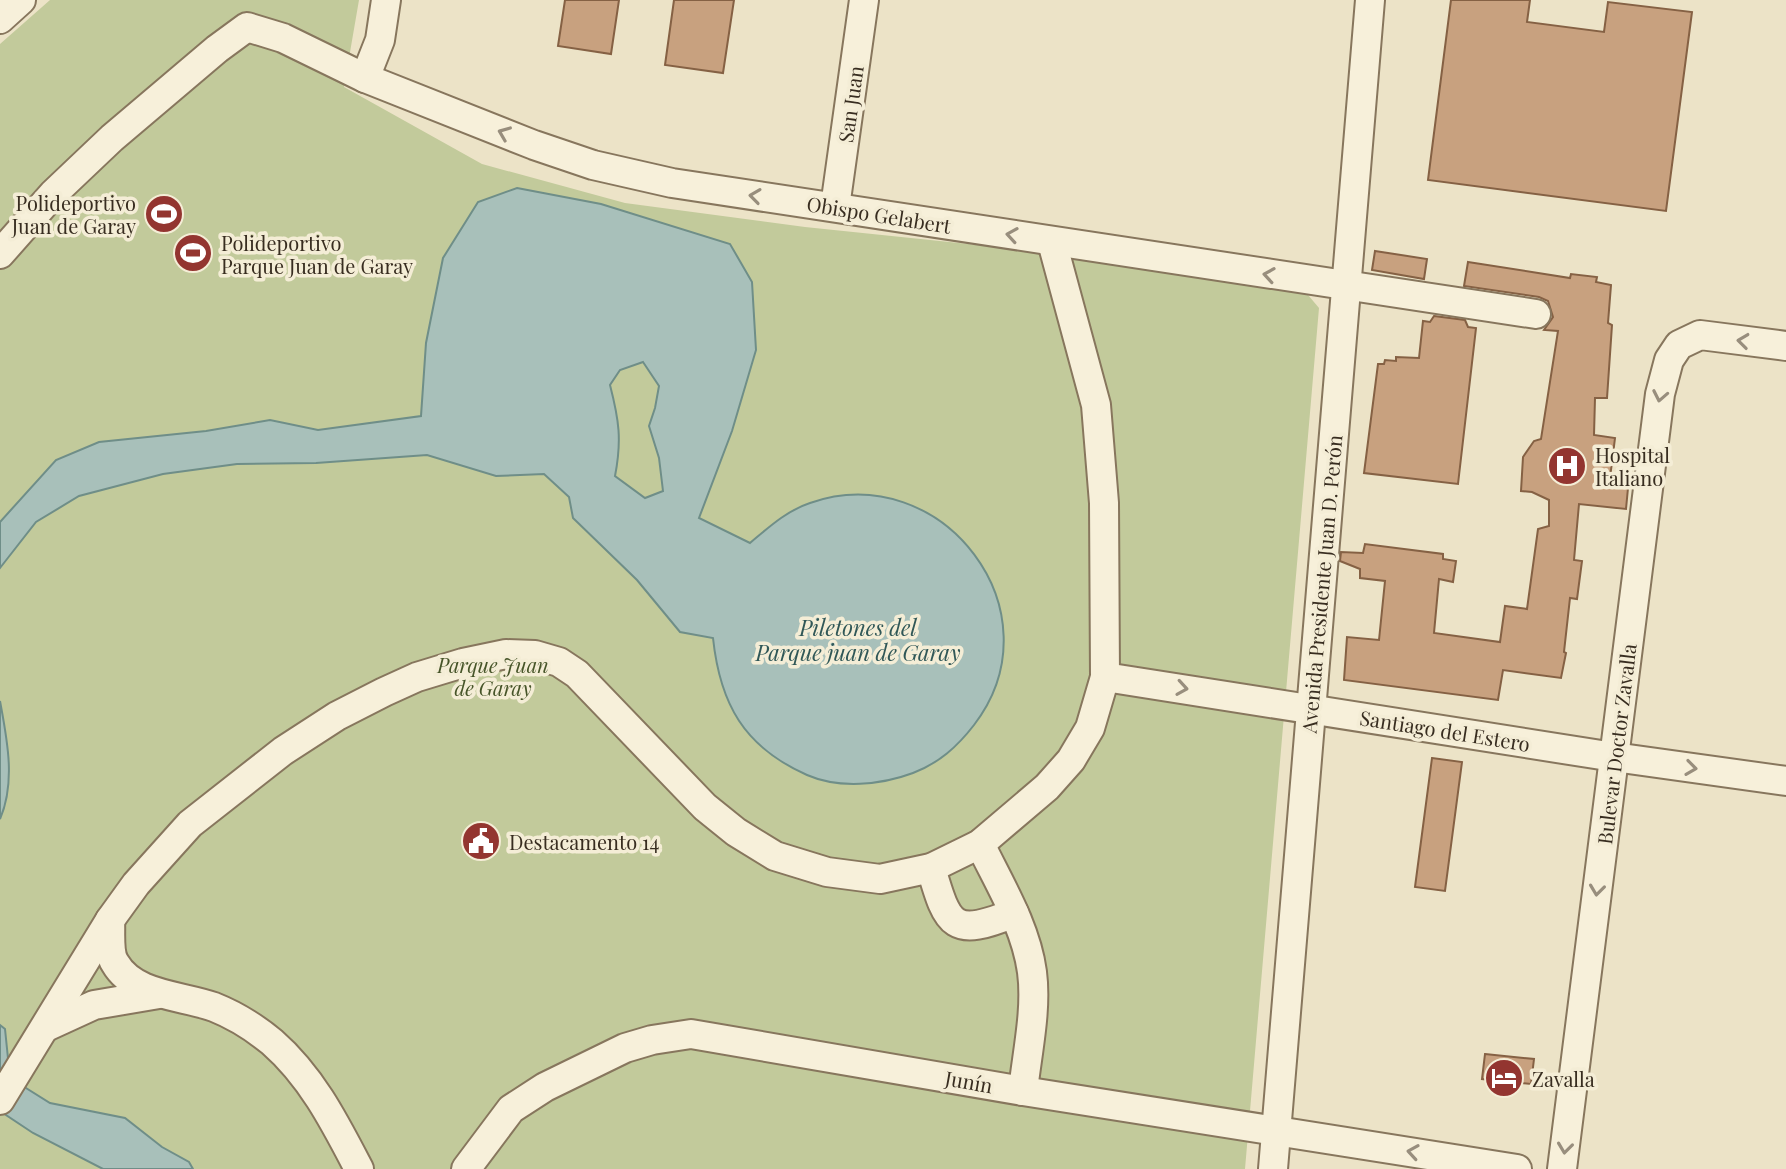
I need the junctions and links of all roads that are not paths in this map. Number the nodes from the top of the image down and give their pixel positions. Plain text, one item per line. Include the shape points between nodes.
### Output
1 (21, 0) edge
2 (386, 0) edge
3 (864, 0) edge
4 (1370, 0) edge
5 (0, 19) edge
6 (365, 78) junction
7 (835, 207) junction
8 (1052, 242) junction
9 (0, 254) edge
10 (1346, 286) junction
11 (1536, 314) dead end
12 (1786, 346) edge
13 (1105, 677) junction
14 (1311, 708) junction
15 (1614, 757) junction
16 (1786, 781) edge
17 (980, 844) junction
18 (931, 868) junction
19 (1014, 913) junction
20 (110, 920) junction
21 (167, 993) junction
22 (46, 1027) junction
23 (1023, 1091) junction
24 (0, 1100) edge
25 (1276, 1130) junction
26 (359, 1169) edge
27 (466, 1169) edge
28 (1273, 1169) edge
29 (1517, 1169) edge
30 (1562, 1169) edge

1 - 5 street
2 - 6 street via 380,40
3 - 7 street, San Juan
4 - 10 street, Avenida Presidente Juan D. Perón
7 -> 6 street, Obispo Gelabert via 672,183 593,165
6 - 9 street, Obispo Gelabert via 283,38 247,27 112,138
8 -> 7 street, Obispo Gelabert
10 -> 8 street, Obispo Gelabert
8 - 13 street via 1096,405 1104,503
10 - 11 street, Obispo Gelabert
10 - 14 street, Avenida Presidente Juan D. Perón
12 -> 15 street, Bulevar Doctor Zavalla via 1700,335 1679,345 1669,360 1660,394
13 -> 14 street, Santiago del Estero
13 - 17 street via 1090,728 1071,760
14 - 15 street, Santiago del Estero
14 - 25 street, Avenida Presidente Juan D. Perón
15 -> 16 street, Santiago del Estero
15 -> 30 street, Bulevar Doctor Zavalla
17 - 18 street
17 - 19 street
18 - 19 street via 950,919 981,926
18 - 20 street via 880,879 827,872 775,856 705,807 577,674 535,655 506,654 417,677 337,716 283,751 190,824
19 - 23 street via 1033,988
20 - 21 street via 112,960 132,981
20 - 22 street
21 - 22 street via 94,1005
21 - 26 street via 238,1018 273,1043 324,1102
22 - 24 street
23 - 25 street, Junín
23 - 27 street, Junín via 691,1034 625,1048 545,1087 511,1109
25 - 28 street, Avenida Presidente Juan D. Perón
29 -> 25 street, Junín

